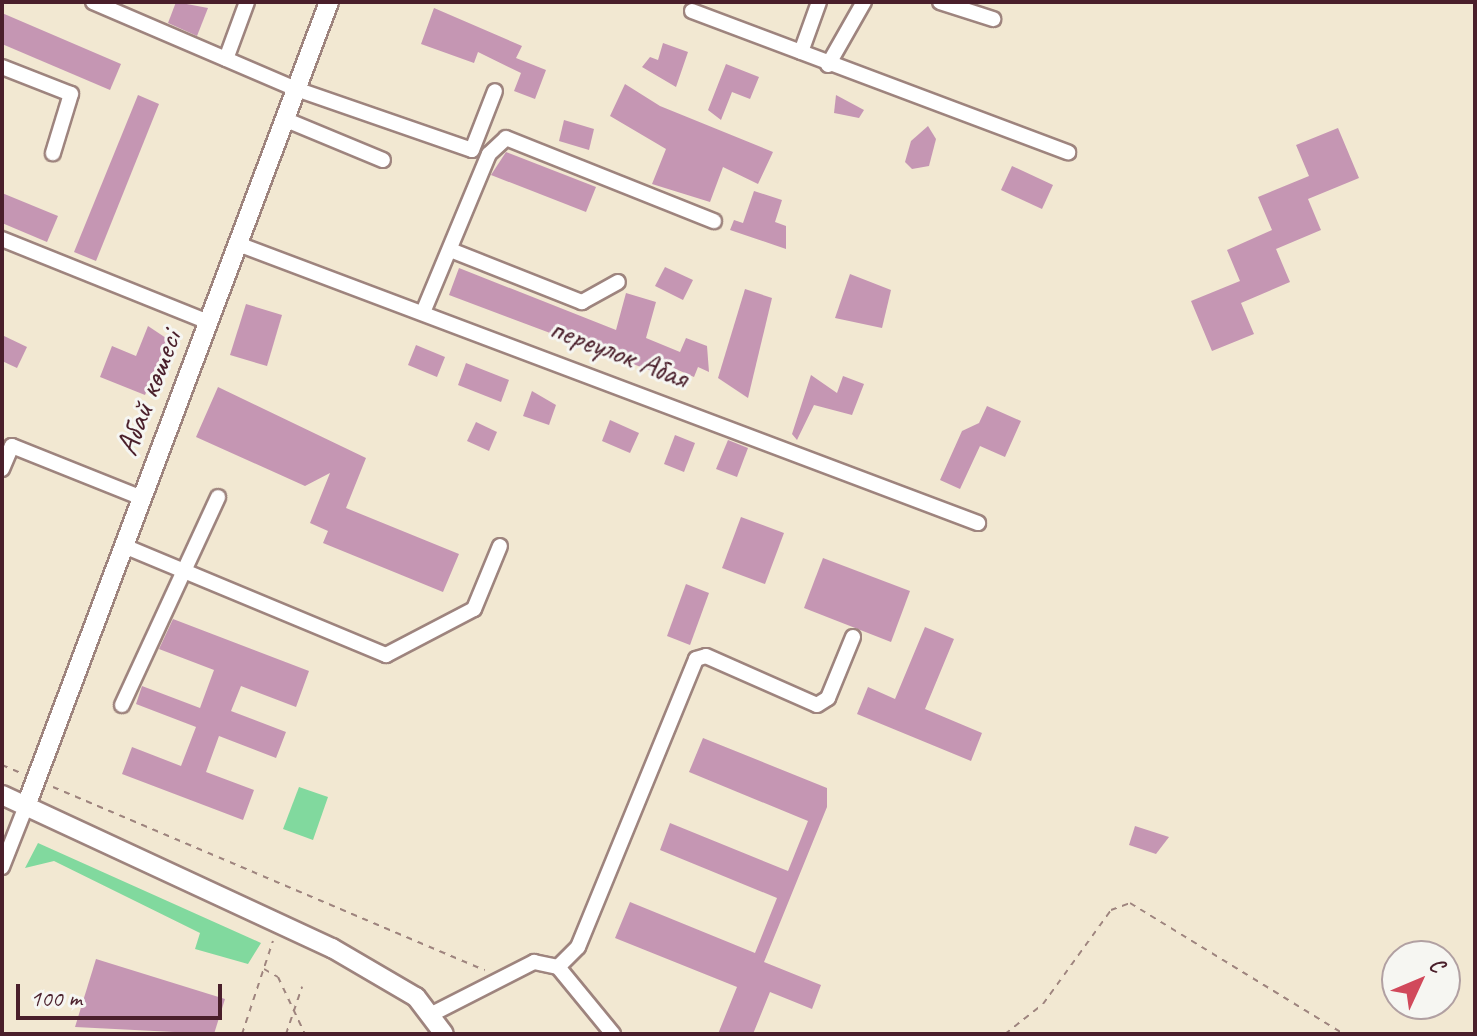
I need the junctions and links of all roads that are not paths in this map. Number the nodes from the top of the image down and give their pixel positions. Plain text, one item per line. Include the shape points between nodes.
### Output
1 (93, 2) edge
2 (247, 2) edge
3 (329, 2) edge
4 (819, 2) edge
5 (864, 2) edge
6 (940, 2) edge
7 (692, 11) dead end
8 (993, 19) dead end
9 (801, 52) junction
10 (226, 59) junction
11 (828, 65) junction
12 (2, 67) edge
13 (296, 89) junction
14 (495, 91) dead end
15 (284, 119) junction
16 (1068, 152) dead end
17 (53, 153) dead end
18 (383, 160) dead end
19 (714, 221) dead end
20 (2, 239) edge
21 (238, 244) junction
22 (453, 251) junction
23 (618, 282) dead end
24 (424, 310) junction
25 (208, 322) junction
26 (2, 469) edge
27 (218, 497) dead end
28 (142, 498) junction
29 (978, 523) dead end
30 (124, 546) junction
31 (500, 546) dead end
32 (179, 568) junction
33 (853, 637) dead end
34 (122, 705) dead end
35 (2, 795) edge
36 (26, 806) junction
37 (2, 867) edge
38 (558, 967) junction
39 (430, 1015) junction
40 (444, 1034) edge
41 (613, 1034) edge

1 - 10 street
2 - 10 street
3 - 13 main road, Абай көшесі
4 - 9 street
5 - 11 street
6 - 8 street
7 - 9 street
9 - 11 street
10 - 13 street
11 - 16 street
12 - 17 street via 71,94
13 - 14 street via 472,150
13 - 15 main road, Абай көшесі
15 - 18 street
15 - 21 main road, Абай көшесі
19 - 22 street via 506,138 489,154
20 - 25 street
21 - 24 street, переулок Абая
21 - 25 main road, Абай көшесі
22 - 23 street via 582,302
22 - 24 street
24 - 29 street, переулок Абая
25 - 28 main road, Абай көшесі
26 - 28 street via 12,446
27 - 32 street
28 - 30 main road, Абай көшесі
30 - 32 street
30 - 36 main road, Абай көшесі
31 - 32 street via 474,609 386,655
32 - 34 street
33 - 38 street via 828,698 817,705 706,656 696,659 578,947
35 - 36 main road
36 - 37 street
36 - 39 main road via 279,925 416,997
38 - 39 street via 534,962
38 - 41 street
39 - 40 main road

